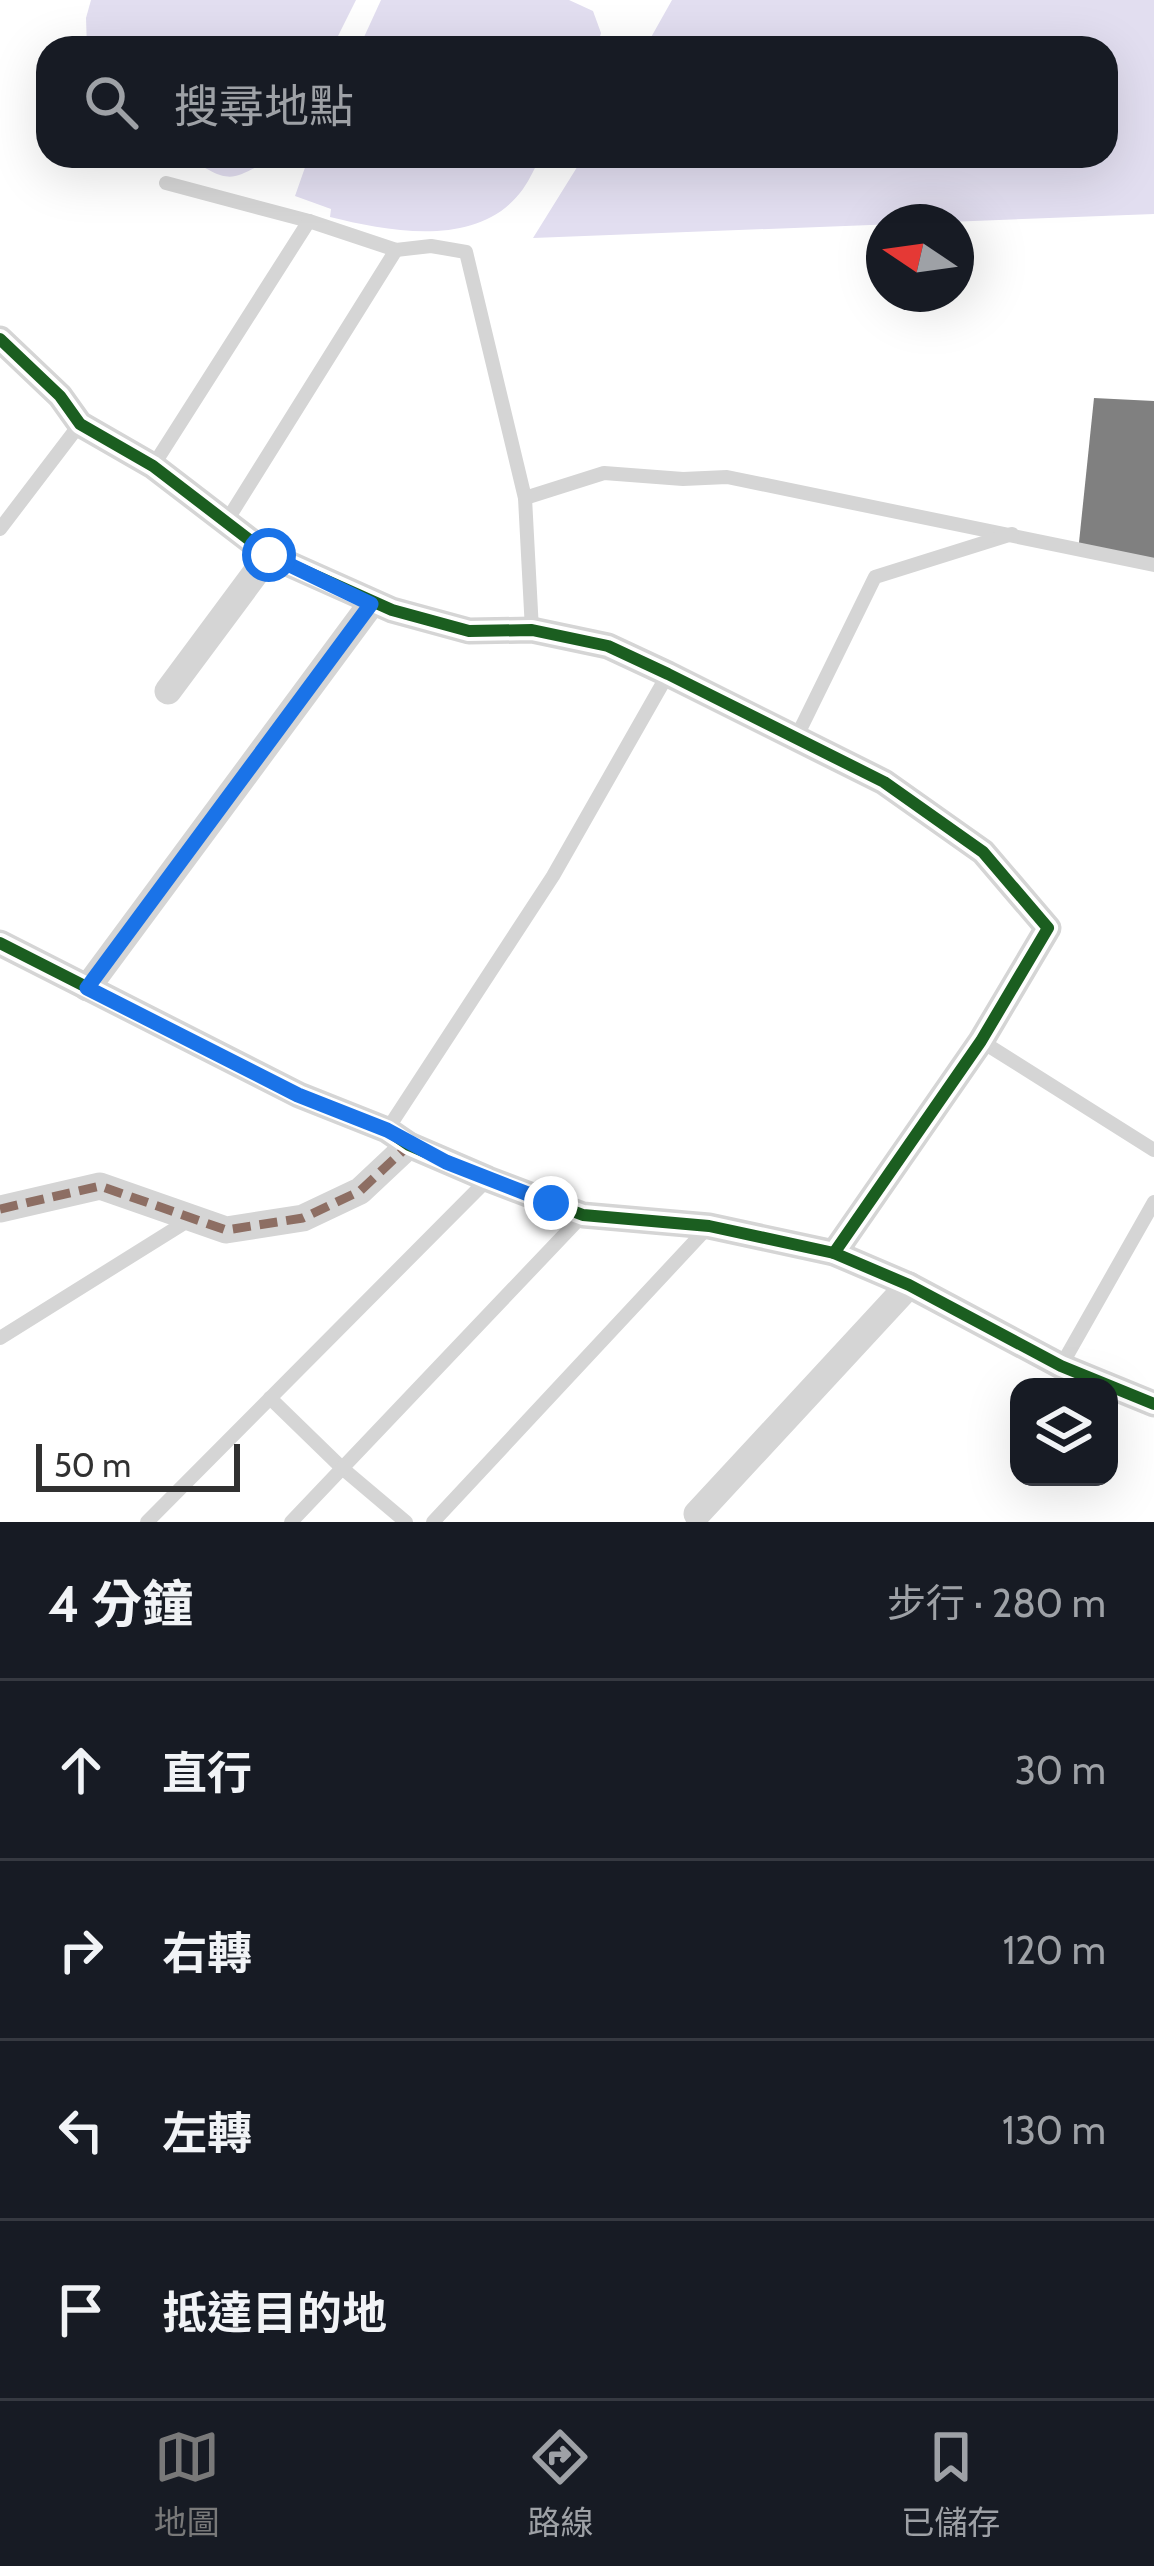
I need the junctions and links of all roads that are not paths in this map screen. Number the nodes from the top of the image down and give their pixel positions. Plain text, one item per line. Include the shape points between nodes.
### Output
1 (166, 183) dead end
2 (309, 220) junction
3 (396, 250) junction
4 (0, 339) edge
5 (80, 424) junction
6 (153, 466) junction
7 (525, 498) junction
8 (226, 522) junction
9 (0, 530) edge
10 (1013, 534) junction
11 (269, 555) junction
12 (1154, 565) edge
13 (371, 604) junction
14 (532, 630) junction
15 (668, 674) junction
16 (167, 691) dead end
17 (795, 740) junction
18 (0, 943) edge
19 (87, 988) junction
20 (981, 1041) junction
21 (398, 1138) junction
22 (1154, 1150) edge
23 (488, 1179) junction
24 (1154, 1202) edge
25 (0, 1209) edge
26 (583, 1214) junction
27 (189, 1220) junction
28 (709, 1226) junction
29 (834, 1253) junction
30 (909, 1286) junction
31 (0, 1338) edge
32 (1060, 1366) junction
33 (1151, 1396) edge
34 (270, 1398) junction
35 (342, 1468) junction
36 (697, 1514) dead end
37 (147, 1522) edge
38 (290, 1522) edge
39 (406, 1522) edge
40 (433, 1522) edge

1 - 2 lane
2 - 3 lane
2 - 6 lane
3 - 7 lane via 466,252
3 - 8 lane
4 - 5 street
5 - 6 street
5 - 9 lane
6 - 8 street
7 - 10 lane via 604,473 727,477
7 - 14 lane
8 - 11 street
10 - 12 lane
10 - 17 lane via 875,577
11 - 13 street
11 - 16 street
13 - 14 street via 469,631
13 - 19 street
14 - 15 street via 608,646
15 - 17 street
15 - 21 lane
17 - 20 street via 884,782 983,852 1048,928
18 - 19 street
19 - 21 street
20 - 22 lane
20 - 29 street
21 - 23 street
21 - 27 street via 360,1191 303,1217 226,1230
23 - 26 street
23 - 34 lane
24 - 32 lane
25 - 27 street via 100,1186
26 - 28 street
26 - 35 lane
27 - 31 lane
28 - 29 street
28 - 40 lane
29 - 30 street
30 - 32 street
30 - 36 street
32 - 33 street
34 - 35 lane
34 - 37 lane
35 - 38 lane
35 - 39 lane

